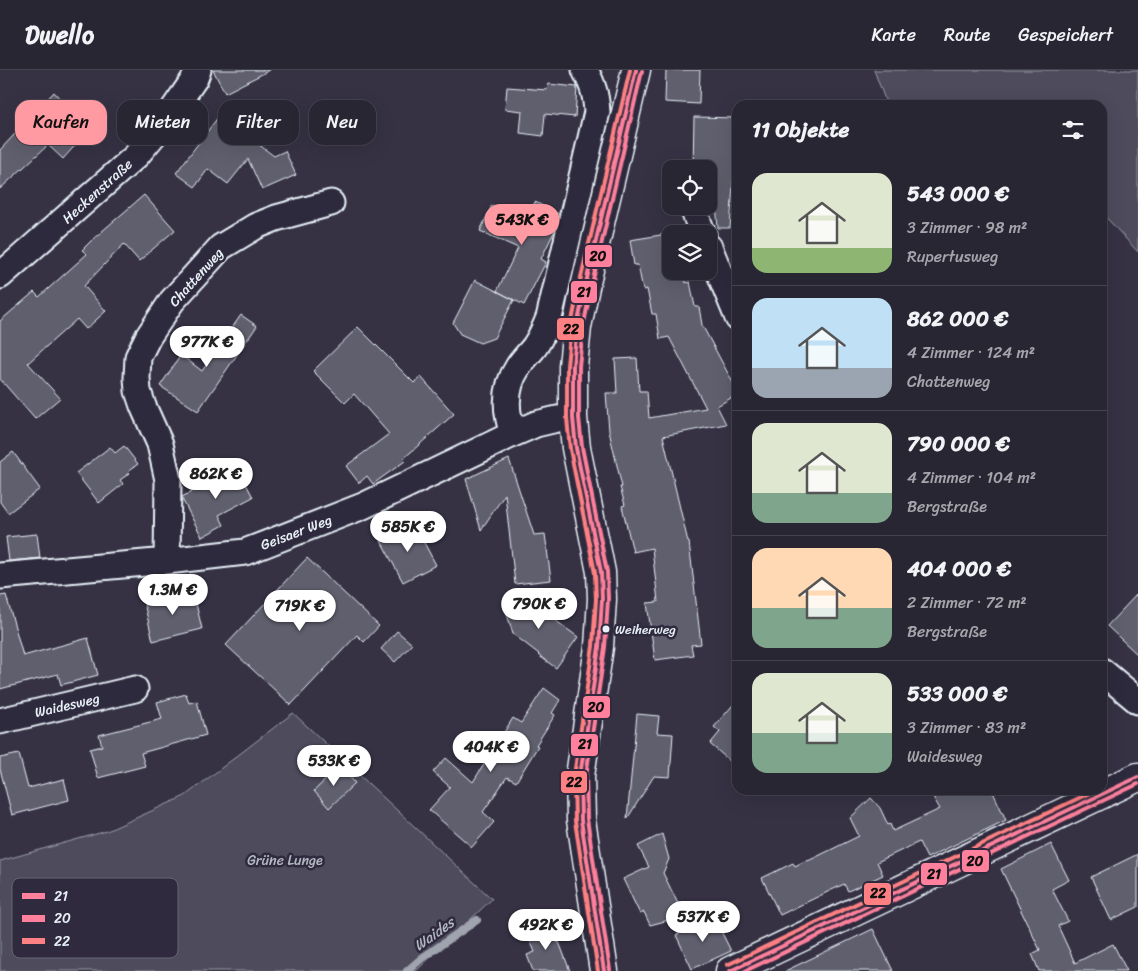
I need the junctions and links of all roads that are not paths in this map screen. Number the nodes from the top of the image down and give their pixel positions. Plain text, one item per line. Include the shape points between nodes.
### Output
1 (198, 70) edge
2 (584, 70) edge
3 (636, 70) edge
4 (331, 204) dead end
5 (717, 267) edge
6 (0, 276) edge
7 (732, 303) edge
8 (573, 418) junction
9 (513, 434) junction
10 (167, 562) junction
11 (0, 576) edge
12 (1107, 674) edge
13 (135, 689) dead end
14 (1138, 701) edge
15 (0, 721) edge
16 (1138, 777) edge
17 (1107, 792) edge
18 (1100, 795) edge
19 (604, 971) edge
20 (730, 971) edge

1 - 6 street, Heckenstraße via 166,120 136,156
2 - 9 street via 593,84 597,112 549,318 511,379 507,409
3 - 8 main road via 577,326 572,366
4 - 10 street, Chattenweg via 276,218 221,247 172,301 138,357 138,391 160,444 168,480
5 - 7 street
8 - 9 street, Geisaer Weg via 536,424
8 - 19 main road via 581,478 601,572 599,647 580,776 581,820
9 - 10 street, Geisaer Weg via 363,506 244,552
10 - 11 street, Geisaer Weg
12 - 14 street
13 - 15 street, Waidesweg
16 - 17 main road
18 - 20 main road

